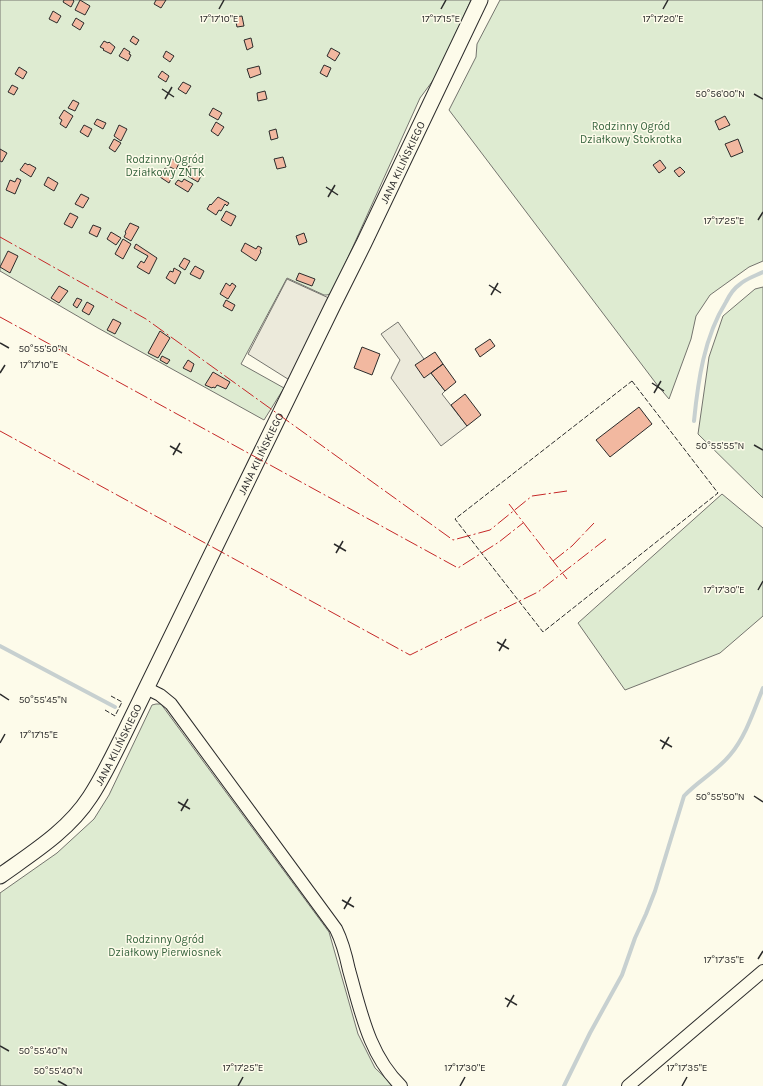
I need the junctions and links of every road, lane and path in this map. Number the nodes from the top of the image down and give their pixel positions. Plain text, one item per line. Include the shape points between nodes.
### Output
1 (480, 0) edge
2 (146, 688) junction
3 (0, 876) edge
4 (763, 971) edge
5 (401, 1086) edge
6 (628, 1086) edge

1 - 2 street, JANA KILIŃSKIEGO
2 - 3 street, JANA KILIŃSKIEGO via 110,762 84,806 43,845
2 - 5 street via 170,704 336,929 344,947 364,1024 372,1044
4 - 6 street

